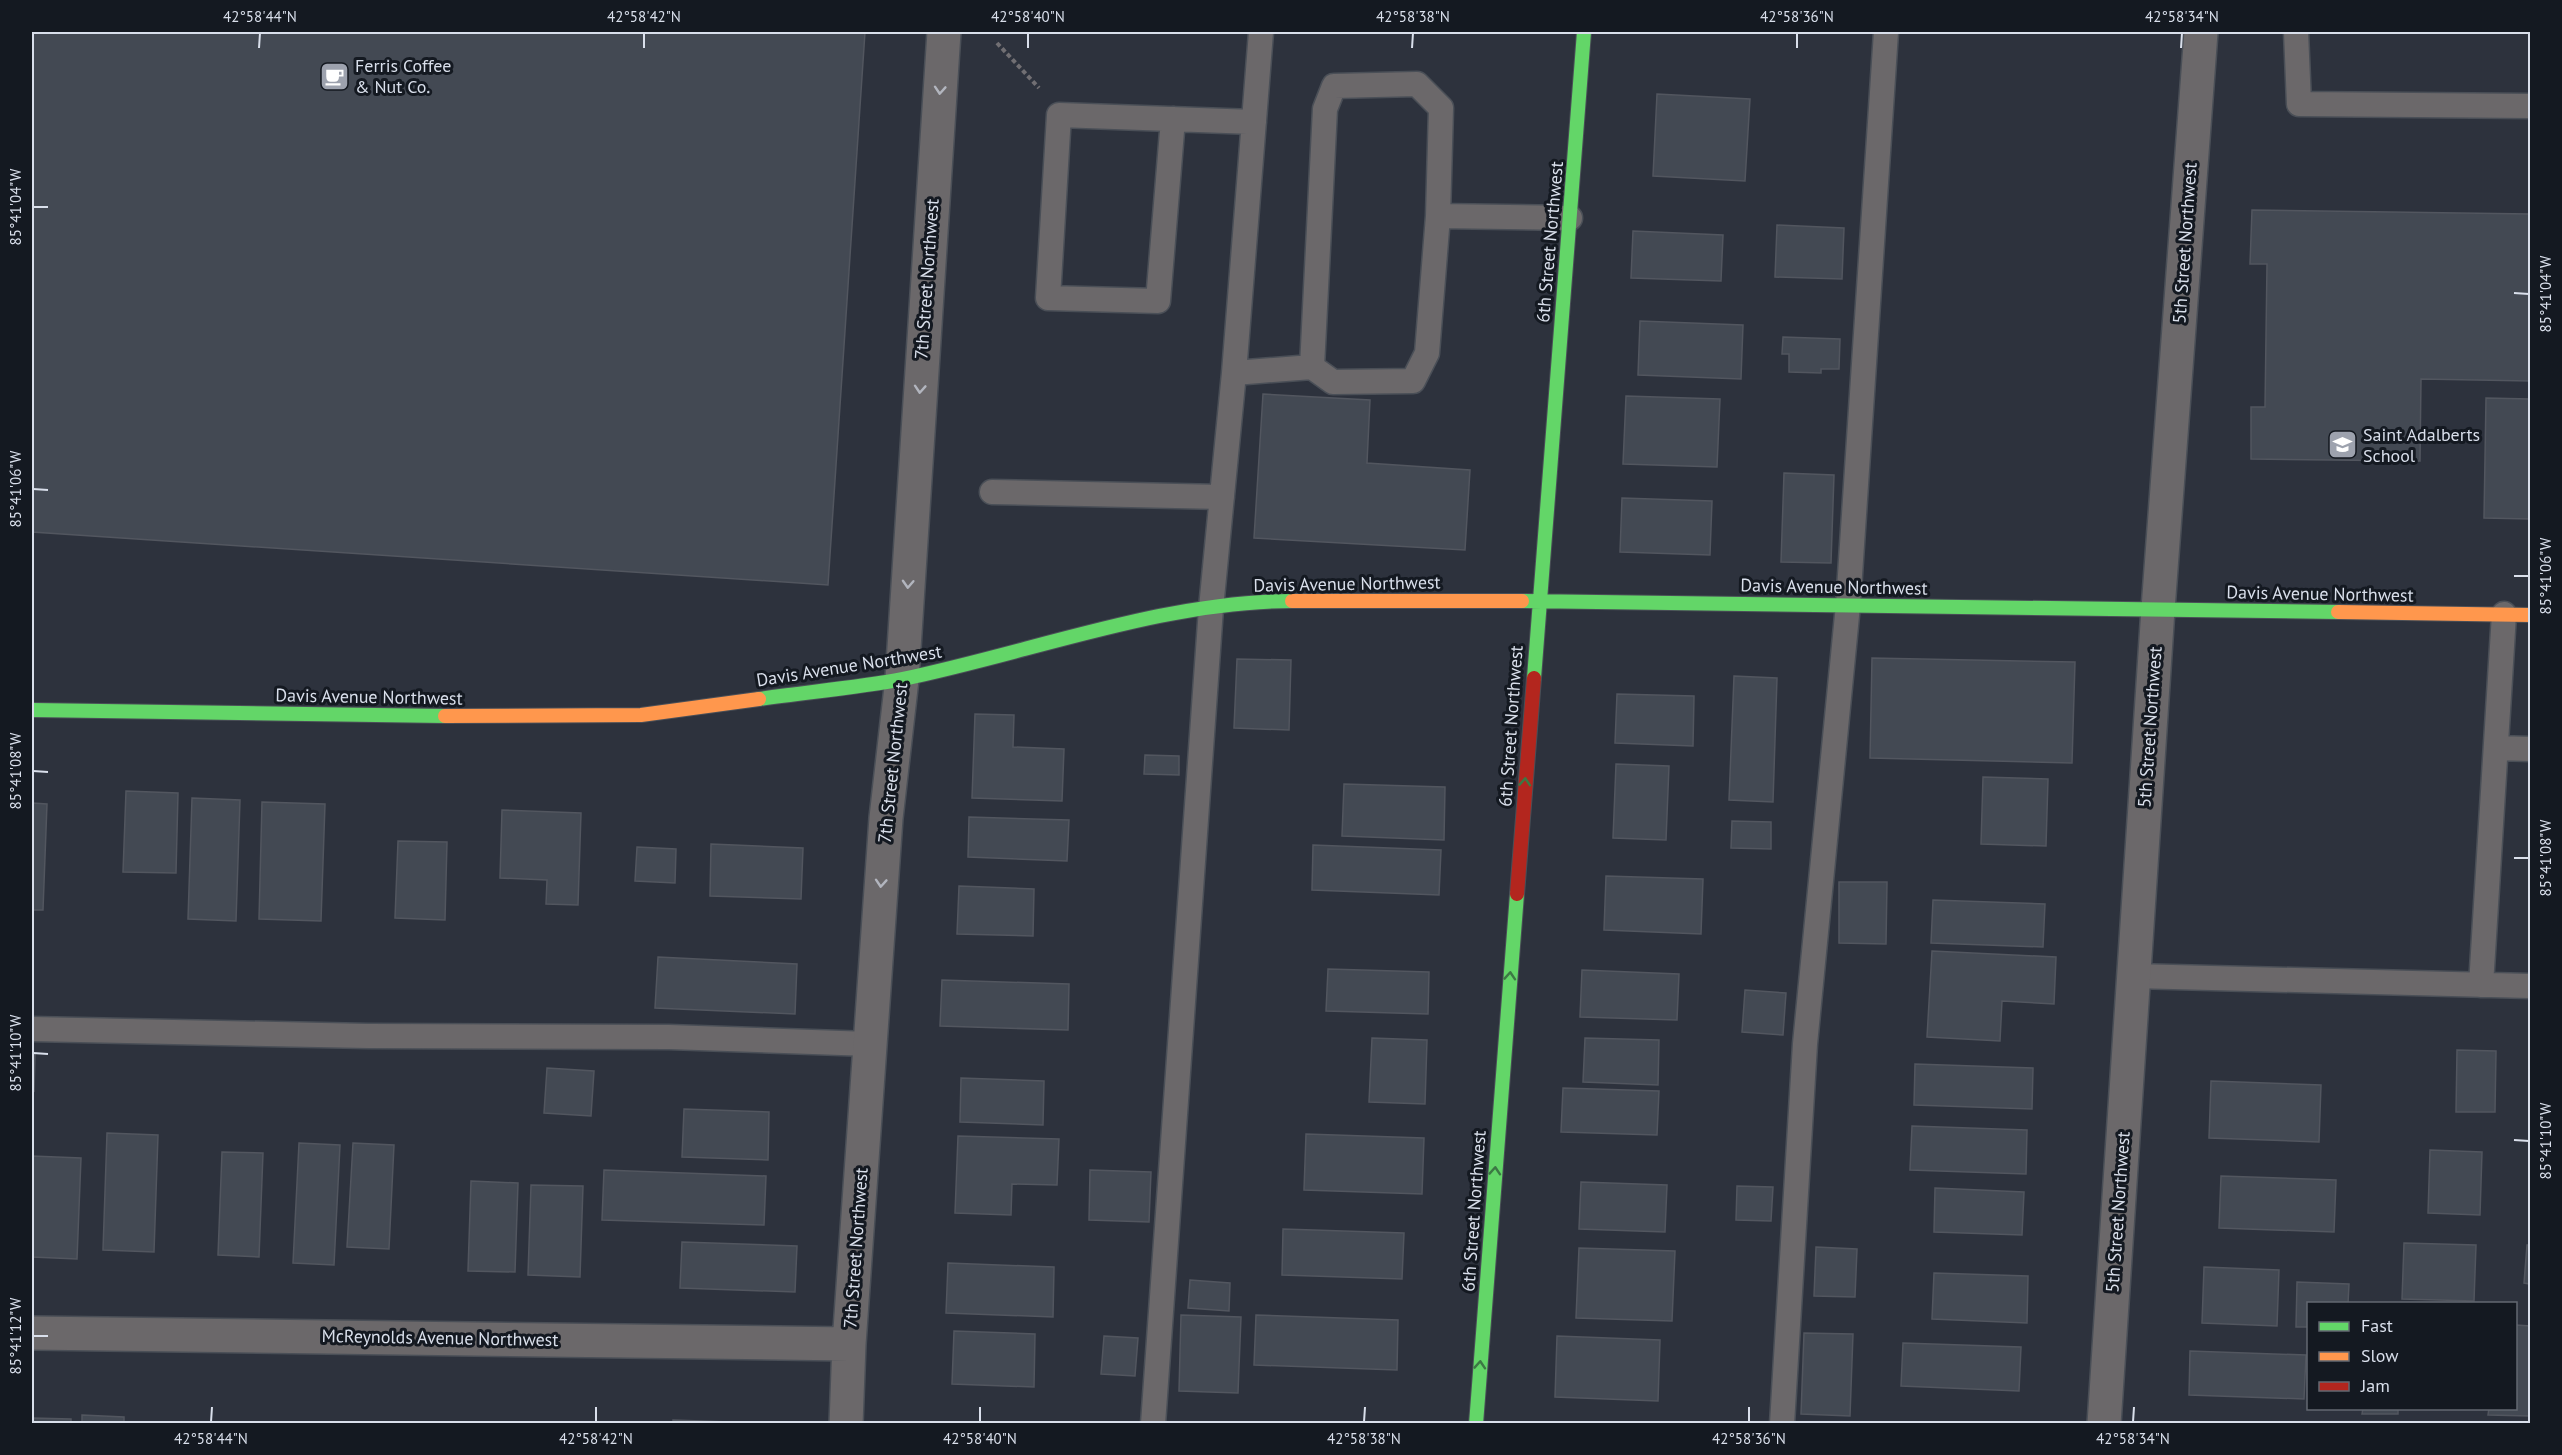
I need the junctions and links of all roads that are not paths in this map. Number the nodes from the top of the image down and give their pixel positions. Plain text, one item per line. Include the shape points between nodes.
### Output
1 (944, 32) edge
2 (1262, 32) edge
3 (1584, 32) edge
4 (1886, 32) edge
5 (2201, 32) edge
6 (2296, 32) edge
7 (2530, 106) edge
8 (1173, 119) junction
9 (1254, 122) junction
10 (1438, 216) junction
11 (1570, 218) junction
12 (1312, 367) junction
13 (1234, 374) junction
14 (992, 492) dead end
15 (1222, 496) junction
16 (1538, 601) junction
17 (1848, 605) junction
18 (1211, 608) junction
19 (2158, 609) junction
20 (2504, 614) junction
21 (2530, 615) edge
22 (902, 679) junction
23 (32, 710) edge
24 (2496, 748) junction
25 (2530, 749) edge
26 (2133, 976) junction
27 (2481, 985) junction
28 (2530, 986) edge
29 (32, 1029) edge
30 (870, 1044) junction
31 (32, 1333) edge
32 (849, 1344) junction
33 (846, 1424) edge
34 (1153, 1424) edge
35 (1476, 1424) edge
36 (1782, 1424) edge
37 (2104, 1424) edge

1 -> 22 street, 7th Street Northwest
2 - 9 lane
3 - 11 street, 6th Street Northwest
4 - 17 lane
5 - 19 street, 5th Street Northwest
6 - 7 lane via 2299,104
8 - 8 lane via 1059,115 1048,298 1158,301
8 - 9 lane
9 - 13 lane
10 - 11 lane
10 - 12 lane via 1427,353 1413,381 1333,382
10 - 12 lane via 1442,108 1417,84 1334,86 1325,109
11 - 16 street, 6th Street Northwest
12 - 13 lane
13 - 15 lane
14 - 15 lane
15 - 18 lane
16 - 17 street, Davis Avenue Northwest
16 - 18 street, Davis Avenue Northwest via 1265,601
35 -> 16 street, 6th Street Northwest
17 - 19 street, Davis Avenue Northwest
17 - 36 lane via 1805,1044
18 - 22 street, Davis Avenue Northwest via 1175,613
18 - 34 lane
19 - 20 street, Davis Avenue Northwest
19 - 26 street, 5th Street Northwest
20 - 21 street, Davis Avenue Northwest
20 - 24 lane
22 - 23 street, Davis Avenue Northwest via 640,716
22 -> 30 street, 7th Street Northwest via 886,818
24 - 25 lane
24 - 27 lane
26 - 27 lane
26 - 37 street, 5th Street Northwest
27 - 28 lane
29 - 30 lane via 368,1036 669,1036
30 - 32 street, 7th Street Northwest
31 - 32 street, McReynolds Avenue Northwest
32 - 33 street, 7th Street Northwest

